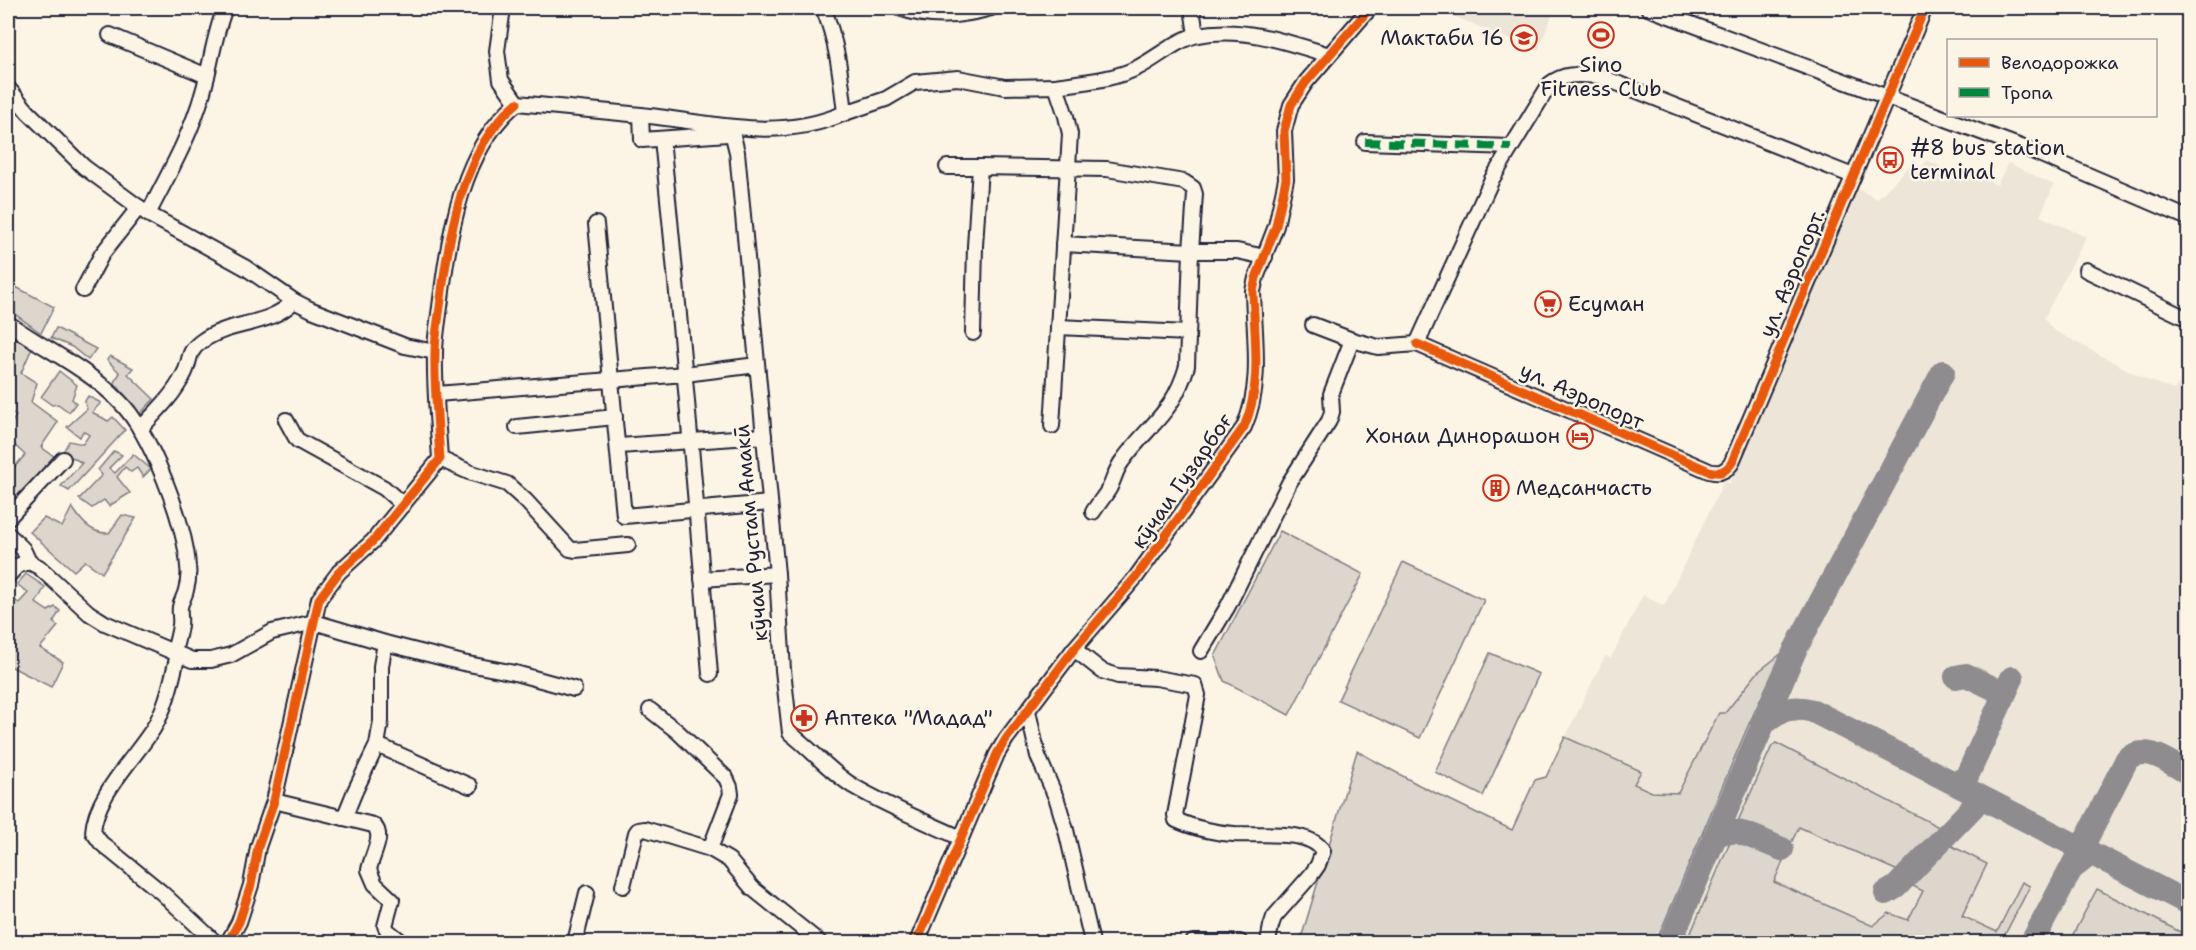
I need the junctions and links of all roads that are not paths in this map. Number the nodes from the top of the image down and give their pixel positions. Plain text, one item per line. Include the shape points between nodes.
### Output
1 (225, 8) edge
2 (503, 8) edge
3 (823, 8) edge
4 (898, 8) edge
5 (991, 8) edge
6 (1192, 8) edge
7 (1370, 8) edge
8 (1648, 8) edge
9 (1925, 8) edge
10 (110, 35) dead end
11 (1196, 35) junction
12 (1329, 55) junction
13 (207, 76) junction
14 (1056, 86) junction
15 (8, 88) edge
16 (1887, 97) junction
17 (517, 103) junction
18 (845, 113) junction
19 (641, 115) junction
20 (732, 131) junction
21 (663, 139) junction
22 (1365, 142) dead end
23 (1511, 147) junction
24 (947, 167) dead end
25 (980, 167) junction
26 (1068, 168) junction
27 (1853, 176) junction
28 (144, 211) junction
29 (2188, 218) edge
30 (596, 224) dead end
31 (1064, 244) junction
32 (1191, 251) junction
33 (1265, 257) junction
34 (2086, 270) dead end
35 (82, 290) dead end
36 (294, 301) junction
37 (2188, 319) edge
38 (8, 323) edge
39 (1313, 325) dead end
40 (1058, 327) junction
41 (973, 333) dead end
42 (1188, 333) junction
43 (1352, 340) junction
44 (1417, 344) junction
45 (435, 352) junction
46 (757, 366) junction
47 (685, 374) junction
48 (611, 380) junction
49 (437, 394) junction
50 (615, 417) junction
51 (286, 420) dead end
52 (1052, 426) dead end
53 (517, 427) dead end
54 (140, 429) junction
55 (764, 436) junction
56 (689, 441) junction
57 (619, 447) junction
58 (63, 459) dead end
59 (440, 459) junction
60 (1731, 464) joint
61 (770, 503) junction
62 (403, 506) junction
63 (696, 509) junction
64 (1093, 512) dead end
65 (8, 518) edge
66 (8, 534) edge
67 (628, 544) dead end
68 (29, 562) junction
69 (777, 574) junction
70 (8, 576) edge
71 (702, 579) junction
72 (314, 622) junction
73 (385, 643) junction
74 (1074, 649) junction
75 (1201, 651) dead end
76 (176, 653) junction
77 (710, 674) dead end
78 (574, 690) dead end
79 (650, 710) dead end
80 (1028, 711) junction
81 (377, 745) junction
82 (470, 786) dead end
83 (274, 801) junction
84 (344, 818) junction
85 (961, 838) junction
86 (710, 849) junction
87 (623, 886) dead end
88 (587, 893) dead end
89 (215, 942) edge
90 (228, 942) edge
91 (402, 942) edge
92 (574, 942) edge
93 (819, 942) edge
94 (917, 942) edge
95 (1092, 942) edge
96 (1193, 942) edge
97 (1240, 942) edge
98 (1268, 942) edge

1 - 13 street
2 - 17 street via 496,51 501,80
3 - 18 street via 841,78
4 - 5 street via 923,15 949,16
6 - 11 street
7 - 12 street, кӯчаи Гузарбоғ
8 - 16 street
9 - 16 street, ул. Аэропорт.
10 - 13 street
11 - 12 street via 1233,33 1275,38
11 - 14 street via 1136,69
12 - 33 street, кӯчаи Гузарбоғ via 1297,94 1287,117 1286,179
13 - 28 street via 186,138
14 - 18 street via 1005,87 958,78 929,80 915,82 886,99
14 - 26 street via 1070,134
15 - 28 street via 84,167
16 - 27 street, ул. Аэропорт.
16 - 29 street via 2032,152
17 - 19 street
17 - 45 street via 495,123 482,143 457,206
18 - 20 street via 805,126
19 - 20 street
19 - 21 street via 642,140
20 - 21 street
20 - 46 street, кӯчаи Рустам Амакӣ
21 - 47 street
22 - 23 street
23 - 27 street via 1550,84 1561,76 1599,76
23 - 44 street via 1492,179
24 - 25 street
25 - 26 street
25 - 41 street
26 - 31 street
26 - 32 street via 1107,169 1190,185 1195,194
27 - 60 street, ул. Аэропорт.
28 - 35 street via 102,254
28 - 36 street via 246,268
30 - 48 street
31 - 32 street
31 - 40 street
32 - 33 street via 1237,251
32 - 42 street
33 - 74 street, кӯчаи Гузарбоғ via 1253,291 1256,380 1244,427 1136,577
34 - 37 street
36 - 45 street via 405,346
36 - 54 street via 274,315 216,333 193,348 183,376
38 - 54 street via 91,377 121,402
39 - 43 street
40 - 42 street
40 - 52 street
42 - 64 street via 1187,366 1175,398 1121,461
43 - 44 street via 1378,347
43 - 75 street via 1331,394 1329,421 1289,483 1228,606
44 - 60 street, ул. Аэропорт via 1708,471 1720,472
45 - 49 street
46 - 47 street
46 - 55 street, кӯчаи Рустам Амакӣ
47 - 48 street
47 - 56 street
48 - 49 street
48 - 50 street
49 - 59 street
50 - 53 street
50 - 57 street
51 - 62 street via 297,440 384,488
54 - 76 street via 171,494 185,548 188,569
55 - 56 street
55 - 61 street, кӯчаи Рустам Амакӣ
56 - 57 street
56 - 63 street
57 - 63 street via 624,516
58 - 65 street
59 - 62 street
59 - 67 street via 507,484 570,549
61 - 63 street
61 - 69 street, кӯчаи Рустам Амакӣ
62 - 72 street via 328,584 319,599
63 - 71 street
66 - 68 street
68 - 70 street via 17,566
68 - 76 street via 89,614
69 - 71 street
69 - 85 street, кӯчаи Рустам Амакӣ via 790,733 827,768 854,786
71 - 77 street
72 - 73 street
72 - 76 street via 272,632 231,655 211,660 192,660
72 - 83 street
73 - 78 street
73 - 81 street
74 - 80 street, кӯчаи Гузарбоғ
74 - 98 street via 1102,671 1118,676 1195,685 1198,695 1176,820 1233,834 1301,837 1320,845 1323,850 1318,865 1274,917
76 - 89 street via 166,700 154,728 104,799 93,832
79 - 86 street via 726,778 730,787 731,794
80 - 85 street, кӯчаи Гузарбоғ via 997,754
80 - 95 street via 1038,756 1066,830
81 - 82 street
81 - 84 street
83 - 84 street
83 - 90 street via 239,922
84 - 91 street via 378,829 380,835 369,870 375,884 392,900 385,926
85 - 94 street, кӯчаи Гузарбоғ
86 - 87 street via 638,830
86 - 93 street via 729,860 752,888
88 - 92 street
96 - 97 street

